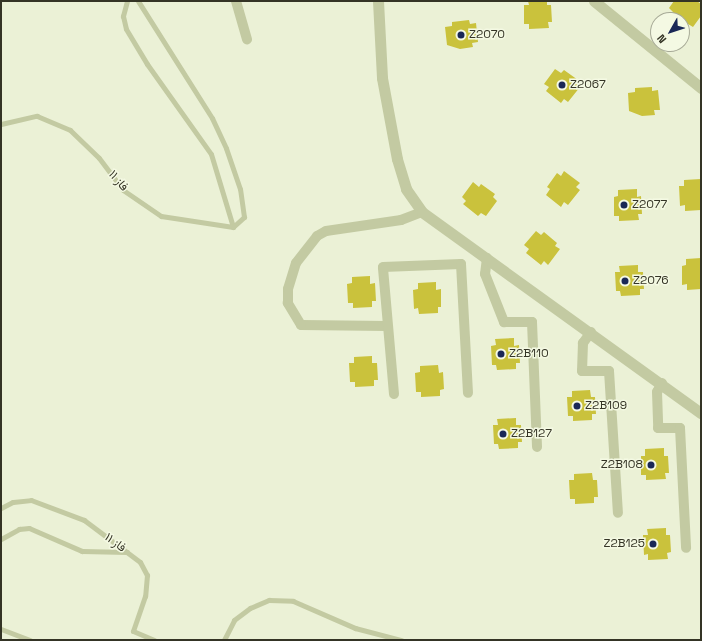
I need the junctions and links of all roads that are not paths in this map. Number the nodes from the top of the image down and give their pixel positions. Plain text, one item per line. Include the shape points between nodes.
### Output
1 (128, 1) edge
2 (138, 1) edge
3 (236, 1) edge
4 (378, 1) edge
5 (594, 1) edge
6 (247, 39) dead end
7 (701, 88) edge
8 (1, 124) edge
9 (422, 212) junction
10 (233, 227) junction
11 (487, 258) junction
12 (387, 326) junction
13 (590, 332) junction
14 (662, 384) junction
15 (468, 393) dead end
16 (394, 394) dead end
17 (701, 413) edge
18 (537, 447) dead end
19 (1, 508) edge
20 (618, 513) dead end
21 (1, 539) edge
22 (686, 548) dead end
23 (128, 552) junction
24 (1, 629) edge
25 (30, 640) edge
26 (154, 640) edge
27 (224, 640) edge
28 (401, 640) edge

1 - 10 lane via 123,16 126,29 147,64 211,154 224,187
2 - 10 lane via 226,148 240,189 244,217
3 - 6 street
4 - 9 street via 382,78 397,159 406,189
5 - 7 street
8 - 10 lane, فاز ۱۱ via 37,116 70,130 99,158 123,190 161,216
9 - 11 street
9 - 12 street via 401,220 326,231 317,236 296,263 288,289 288,303 301,325
11 - 13 street
11 - 18 street via 485,274 504,322 532,322
12 - 15 street via 383,267 461,264
12 - 16 street
13 - 14 street
13 - 20 street via 582,343 582,371 609,371
14 - 17 street
14 - 22 street via 657,392 658,428 680,428
19 - 23 lane, فاز ۱۱ via 13,502 31,500 84,520
21 - 23 lane via 19,529 28,528 82,550
23 - 26 lane, فاز ۱۱ via 140,562 147,575 145,596 133,632
24 - 25 lane
27 - 28 lane via 234,620 250,608 269,600 293,601 355,628

